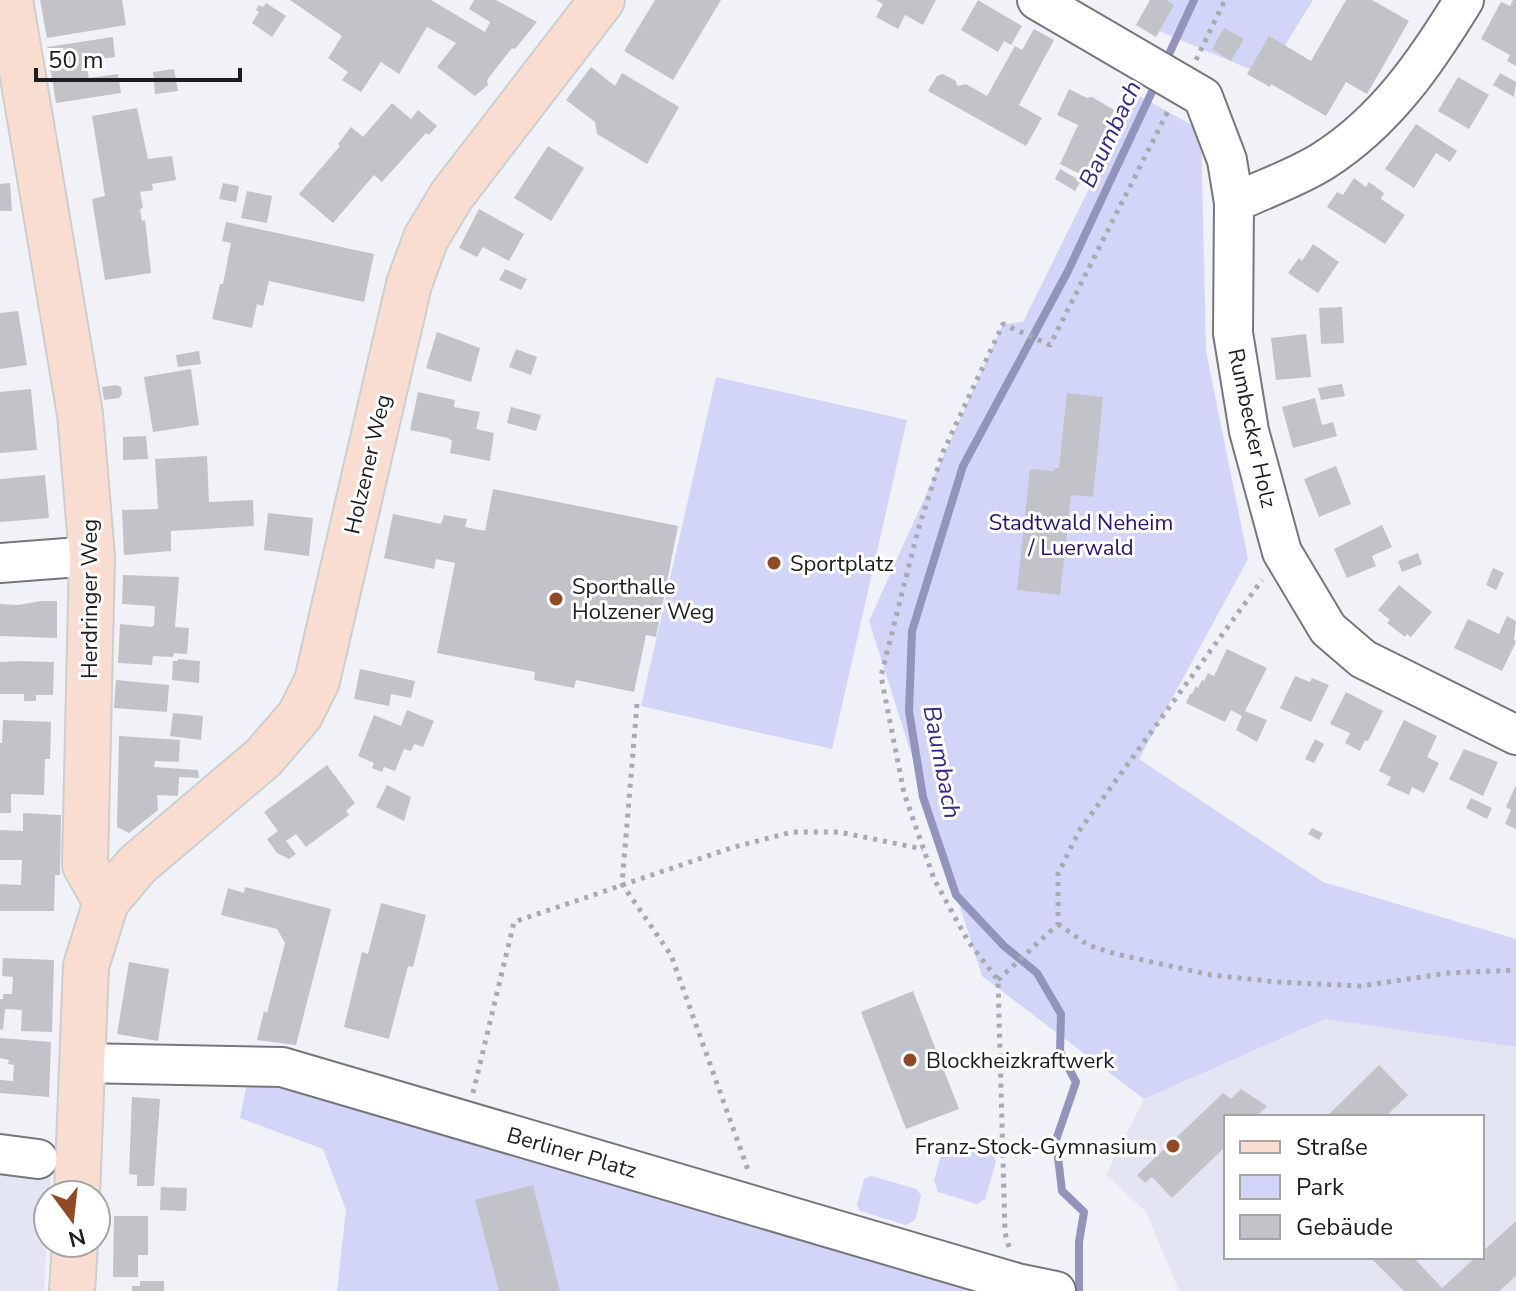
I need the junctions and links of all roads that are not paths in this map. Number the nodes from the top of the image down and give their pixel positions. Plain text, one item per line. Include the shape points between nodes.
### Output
1 (10, 0) edge
2 (602, 0) edge
3 (1037, 0) edge
4 (1464, 0) edge
5 (1234, 203) junction
6 (92, 556) junction
7 (0, 563) edge
8 (1512, 727) edge
9 (106, 902) junction
10 (80, 1063) junction
11 (0, 1154) edge
12 (38, 1159) dead end
13 (77, 1179) edge
14 (74, 1259) edge
15 (72, 1291) edge
16 (1056, 1291) edge

1 - 6 main road, Herdringer Weg via 80,414
2 - 9 main road, Holzener Weg via 452,195 426,238 409,284 317,681 300,715 264,757 137,865
3 - 5 street, Rumbecker Holz via 1203,97 1227,160
4 - 5 street via 1411,81 1364,133 1321,163
5 - 8 street, Rumbecker Holz via 1233,333 1249,431 1282,552 1328,629 1363,659
6 - 7 street
6 - 9 main road, Herdringer Weg via 85,865
9 - 10 main road via 86,966
10 - 13 main road
10 - 16 street, Berliner Platz via 282,1067
11 - 12 street
14 - 15 main road

